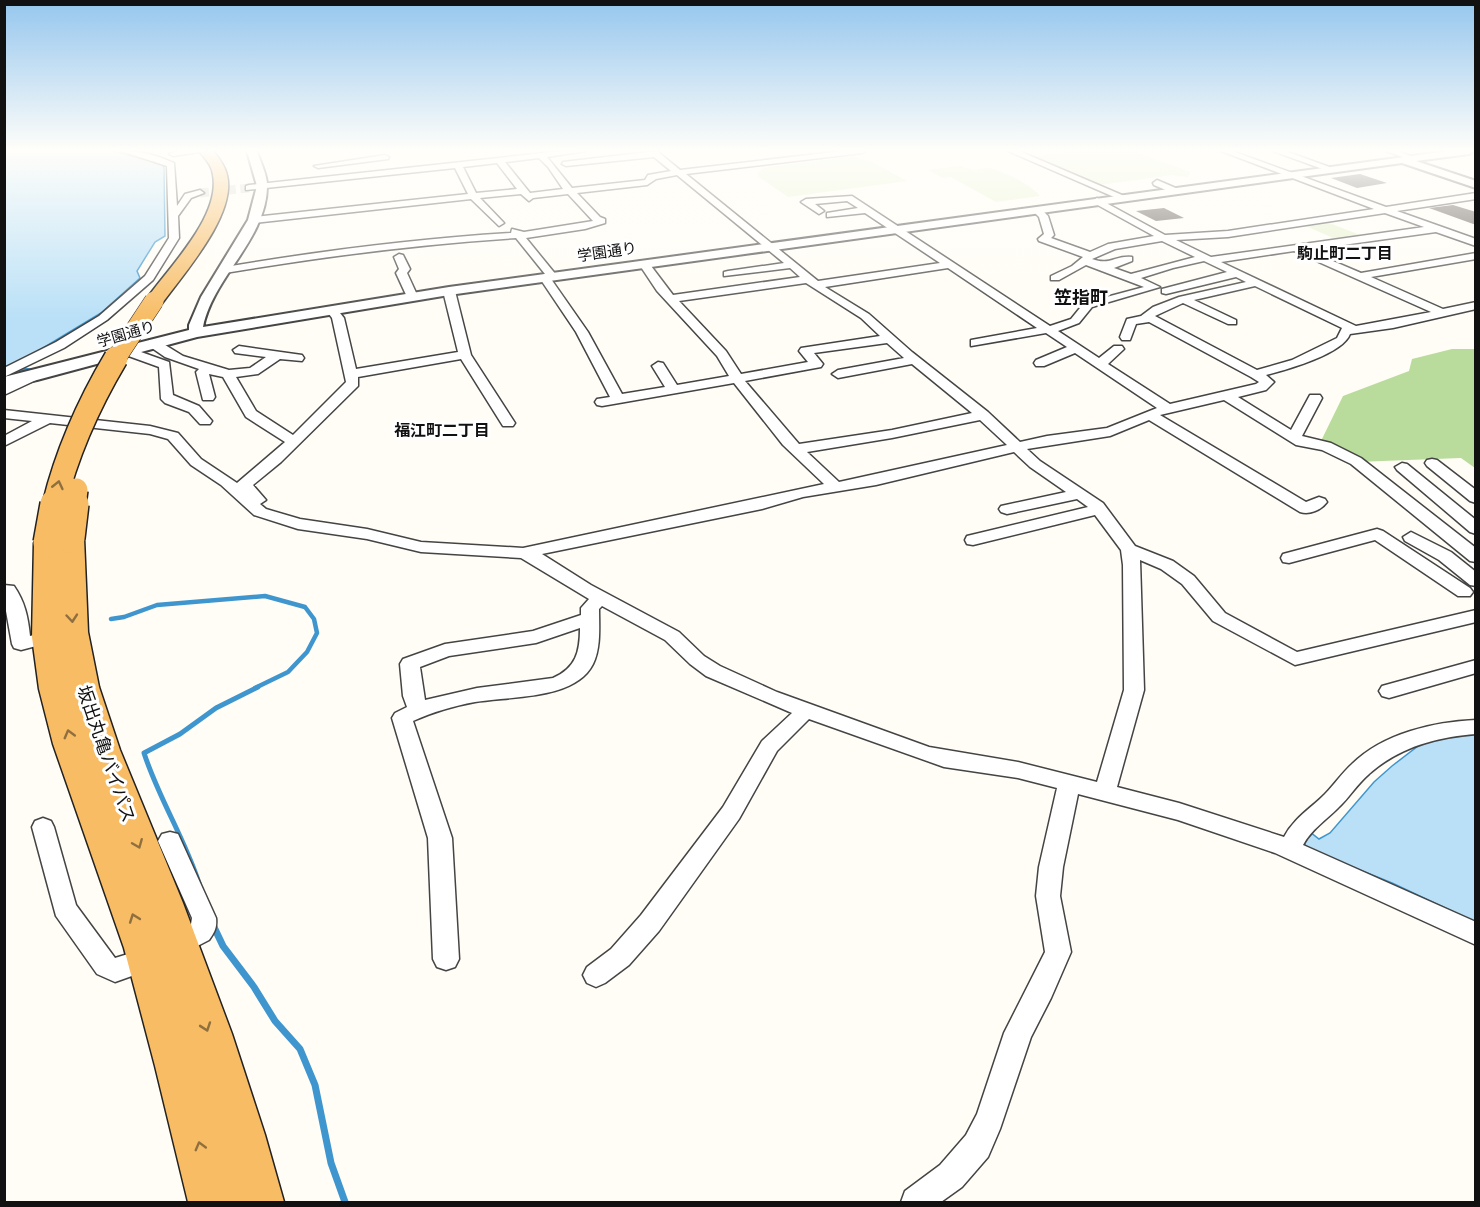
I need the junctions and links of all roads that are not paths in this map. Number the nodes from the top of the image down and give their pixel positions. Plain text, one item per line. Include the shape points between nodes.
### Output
1 (172, 207) edge
2 (181, 207) edge
3 (214, 207) edge
4 (225, 207) edge
5 (234, 207) edge
6 (254, 207) edge
7 (376, 207) edge
8 (485, 207) edge
9 (587, 207) edge
10 (723, 207) edge
11 (814, 207) edge
12 (862, 207) edge
13 (1055, 207) edge
14 (1108, 207) edge
15 (1376, 207) edge
16 (1401, 207) edge
17 (866, 210) junction
18 (1037, 210) junction
19 (1383, 210) junction
20 (819, 211) dead end
21 (172, 214) junction
22 (830, 215) dead end
23 (254, 220) junction
24 (499, 223) dead end
25 (894, 229) junction
26 (1436, 229) junction
27 (517, 233) junction
28 (1164, 238) junction
29 (1476, 243) edge
30 (771, 246) junction
31 (1296, 248) junction
32 (1476, 256) edge
33 (399, 257) dead end
34 (1087, 258) junction
35 (1128, 259) dead end
36 (1209, 259) junction
37 (644, 264) junction
38 (792, 265) junction
39 (948, 265) junction
40 (1105, 267) junction
41 (225, 270) junction
42 (1237, 273) junction
43 (728, 274) dead end
44 (1359, 276) junction
45 (548, 277) junction
46 (1055, 278) dead end
47 (1131, 278) junction
48 (813, 282) junction
49 (1258, 282) junction
50 (1160, 289) junction
51 (449, 291) junction
52 (167, 295) junction
53 (412, 297) junction
54 (670, 298) junction
55 (1185, 300) junction
56 (1473, 307) edge
57 (332, 310) junction
58 (1443, 313) junction
59 (1150, 318) junction
60 (1232, 322) dead end
61 (1049, 330) junction
62 (1355, 330) junction
63 (196, 333) junction
64 (1126, 337) dead end
65 (888, 339) junction
66 (153, 344) junction
67 (975, 344) dead end
68 (1076, 348) junction
69 (239, 350) dead end
70 (1118, 350) dead end
71 (127, 351) junction
72 (278, 355) junction
73 (465, 355) junction
74 (298, 358) dead end
75 (913, 360) junction
76 (1040, 363) dead end
77 (1100, 364) junction
78 (658, 366) dead end
79 (12, 370) edge
80 (221, 371) junction
81 (351, 374) junction
82 (838, 374) dead end
83 (1256, 374) junction
84 (31, 377) junction
85 (736, 378) junction
86 (4, 382) edge
87 (673, 389) junction
88 (4, 391) edge
89 (1226, 395) junction
90 (208, 397) dead end
91 (1315, 398) dead end
92 (618, 399) junction
93 (602, 402) dead end
94 (1168, 409) junction
95 (4, 414) edge
96 (983, 414) junction
97 (1150, 415) junction
98 (45, 420) junction
99 (205, 421) dead end
100 (508, 423) dead end
101 (1294, 437) junction
102 (293, 441) junction
103 (4, 442) edge
104 (1020, 447) junction
105 (796, 449) junction
106 (1432, 463) dead end
107 (1402, 467) dead end
108 (836, 487) junction
109 (1080, 494) junction
110 (1476, 498) edge
111 (1319, 502) dead end
112 (1007, 509) dead end
113 (1100, 509) junction
114 (260, 512) junction
115 (1476, 529) edge
116 (1411, 537) dead end
117 (59, 540) junction
118 (973, 540) dead end
119 (1129, 550) junction
120 (523, 553) junction
121 (1476, 556) edge
122 (1289, 558) dead end
123 (1472, 587) edge
124 (8, 596) edge
125 (601, 597) junction
126 (1476, 616) edge
127 (590, 618) junction
128 (48, 637) junction
129 (1474, 669) edge
130 (1389, 691) dead end
131 (418, 709) junction
132 (804, 710) junction
133 (1476, 727) edge
134 (1069, 783) junction
135 (1105, 792) junction
136 (43, 827) dead end
137 (170, 841) dead end
138 (1289, 849) junction
139 (1476, 934) edge
140 (163, 952) junction
141 (446, 959) dead end
142 (596, 975) dead end
143 (214, 1203) edge
144 (258, 1203) edge
145 (916, 1203) edge

1 - 21 street
2 - 21 street
3 - 52 highway, 坂出丸亀バイパス
4 - 52 highway, 坂出丸亀バイパス via 220,221
5 - 52 highway
6 - 23 street
7 - 23 street
8 - 24 street
9 - 27 street via 602,221
10 - 30 street
11 - 20 street
12 - 17 street
13 - 18 street, 学園通り
14 - 28 street
15 - 19 street
16 - 19 street
17 - 22 street
17 - 25 street
18 - 25 street, 学園通り
18 - 34 street via 1042,213 1049,234 1043,239
19 - 26 street
19 - 28 street via 1228,234
21 - 79 street via 172,242 136,291 103,318
23 - 41 street
25 - 30 street, 学園通り
25 - 39 street
26 - 29 street
26 - 31 street
27 - 41 street
27 - 45 street
28 - 34 street via 1112,246
28 - 36 street
30 - 37 street, 学園通り
30 - 38 street
31 - 36 street
31 - 44 street
32 - 44 street
33 - 53 street via 405,270 401,273
34 - 40 street
34 - 46 street
35 - 40 street
36 - 42 street
36 - 47 street via 1171,265
37 - 45 street, 学園通り
37 - 54 street
38 - 43 street
38 - 48 street
39 - 48 street
39 - 61 street
40 - 47 street
41 - 63 street via 208,297
42 - 49 street
42 - 50 street
44 - 58 street
45 - 51 street, 学園通り
45 - 92 street
47 - 50 street
48 - 54 street
48 - 65 street via 857,310
49 - 55 street
49 - 62 street
50 - 55 street
50 - 61 street via 1088,305 1075,321
51 - 53 street, 学園通り
51 - 73 street
52 - 117 highway, 坂出丸亀バイパス, bridge via 99,383 82,416 59,477
53 - 57 street, 学園通り
54 - 85 street via 722,354
55 - 59 street via 1155,310
55 - 60 street
56 - 58 street
57 - 63 street, 学園通り
57 - 81 street via 338,318
58 - 62 street
59 - 64 street via 1131,321
59 - 83 street
61 - 67 street
61 - 68 street
62 - 83 street via 1345,331 1342,340 1300,361
63 - 66 street, 学園通り
65 - 75 street
65 - 85 street via 805,351 817,364
66 - 71 street, 学園通り
66 - 80 street
68 - 76 street
68 - 77 street
69 - 72 street
70 - 77 street
71 - 84 street, 学園通り
71 - 99 street via 161,361 165,365 166,396 194,409
72 - 74 street
72 - 80 street via 253,371
73 - 81 street
73 - 100 street
75 - 82 street
75 - 96 street
77 - 94 street
78 - 87 street
80 - 90 street via 202,372
80 - 102 street via 251,414
81 - 102 street via 353,383
83 - 89 street via 1265,384
84 - 86 street, 学園通り
84 - 88 street
85 - 87 street
85 - 105 street
87 - 92 street
89 - 94 street
89 - 101 street
91 - 101 street
92 - 93 street
94 - 97 street
95 - 98 street
96 - 104 street
96 - 105 street
97 - 104 street via 1110,432
97 - 111 street via 1306,509
98 - 103 street
98 - 114 street via 150,430 173,436 196,462
101 - 121 street via 1356,461
102 - 114 street via 244,484 264,506
104 - 108 street
104 - 109 street via 1035,464
105 - 108 street
106 - 110 street
107 - 115 street
108 - 120 street
109 - 112 street
109 - 113 street
113 - 118 street
113 - 119 street
114 - 120 street via 298,524 421,547
116 - 123 street via 1445,556
117 - 128 highway, 坂出丸亀バイパス
117 -> 140 highway, 坂出丸亀バイパス via 70,587 81,686 130,824
119 - 126 street via 1167,565 1188,580 1219,617 1295,659
119 - 135 street via 1134,690
120 - 125 street
122 - 123 street via 1377,534
123 - 126 street via 1460,598
124 - 128 street via 18,612 21,644
125 - 127 street via 590,608
125 - 132 street via 672,636 696,660 713,670
127 - 131 street via 589,654 582,669 569,680 473,695
127 - 131 street via 536,636 445,650 410,664
140 -> 128 highway, 坂出丸亀バイパス via 72,744 56,689
129 - 130 street
131 - 141 street via 402,718 440,838
132 - 134 street via 944,759 1018,770
132 - 142 street via 769,746 731,813 650,923 620,957
133 - 138 street via 1443,729 1396,745 1361,768 1299,830
134 - 135 street
134 - 145 street via 1047,896 1058,952 1018,1033 990,1119 977,1146 951,1176
135 - 138 street
136 - 140 street via 65,909 106,966 115,970
137 - 140 street via 204,918 204,927
138 - 139 street
143 -> 140 highway, 坂出丸亀バイパス via 179,1066
140 -> 144 highway, 坂出丸亀バイパス via 214,1051

